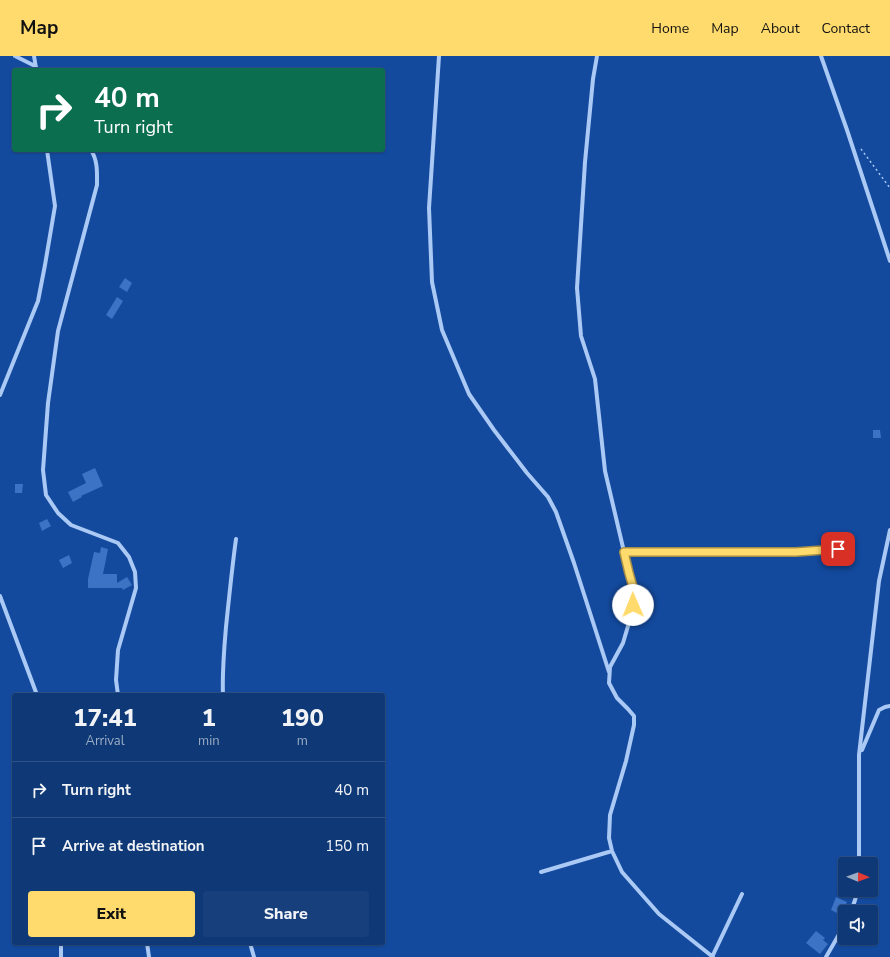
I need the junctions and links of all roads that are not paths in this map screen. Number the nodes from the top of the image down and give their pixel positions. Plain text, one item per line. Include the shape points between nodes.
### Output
1 (15, 56) edge
2 (34, 56) edge
3 (439, 56) edge
4 (597, 56) edge
5 (821, 56) edge
6 (34, 68) edge
7 (36, 68) edge
8 (47, 152) edge
9 (92, 152) edge
10 (890, 261) edge
11 (0, 395) edge
12 (890, 530) edge
13 (236, 539) dead end
14 (838, 549) dead end
15 (624, 552) junction
16 (0, 596) edge
17 (609, 674) junction
18 (36, 693) edge
19 (118, 693) edge
20 (223, 693) edge
21 (890, 706) edge
22 (860, 755) junction
23 (612, 851) junction
24 (859, 857) edge
25 (541, 872) dead end
26 (742, 894) dead end
27 (838, 936) edge
28 (61, 945) edge
29 (147, 945) edge
30 (251, 945) edge
31 (61, 957) edge
32 (149, 957) edge
33 (254, 957) edge
34 (712, 957) edge
35 (826, 957) edge

1 - 6 street
2 - 7 street
3 - 17 street via 429,208 432,282 442,330 469,394 527,473 548,497 556,512
4 - 15 street via 585,162 576,288 581,336 595,379 605,471
5 - 10 street
8 - 11 street via 55,206 38,301
9 - 19 street via 98,168 97,185 58,331 48,403 44,470 46,495 58,513 71,525 118,543 130,557 135,572 136,588 118,650
12 - 22 street via 879,581
13 - 20 street via 224,643
14 - 15 street via 796,552
15 - 17 street via 635,594 623,643
16 - 18 street
17 - 23 street via 608,683 617,698 634,716 626,761 610,815 609,838
21 - 22 street via 879,710
22 - 24 street
23 - 25 street
23 - 34 street via 622,872 659,914
26 - 34 street
27 - 35 street
28 - 31 street
29 - 32 street
30 - 33 street

